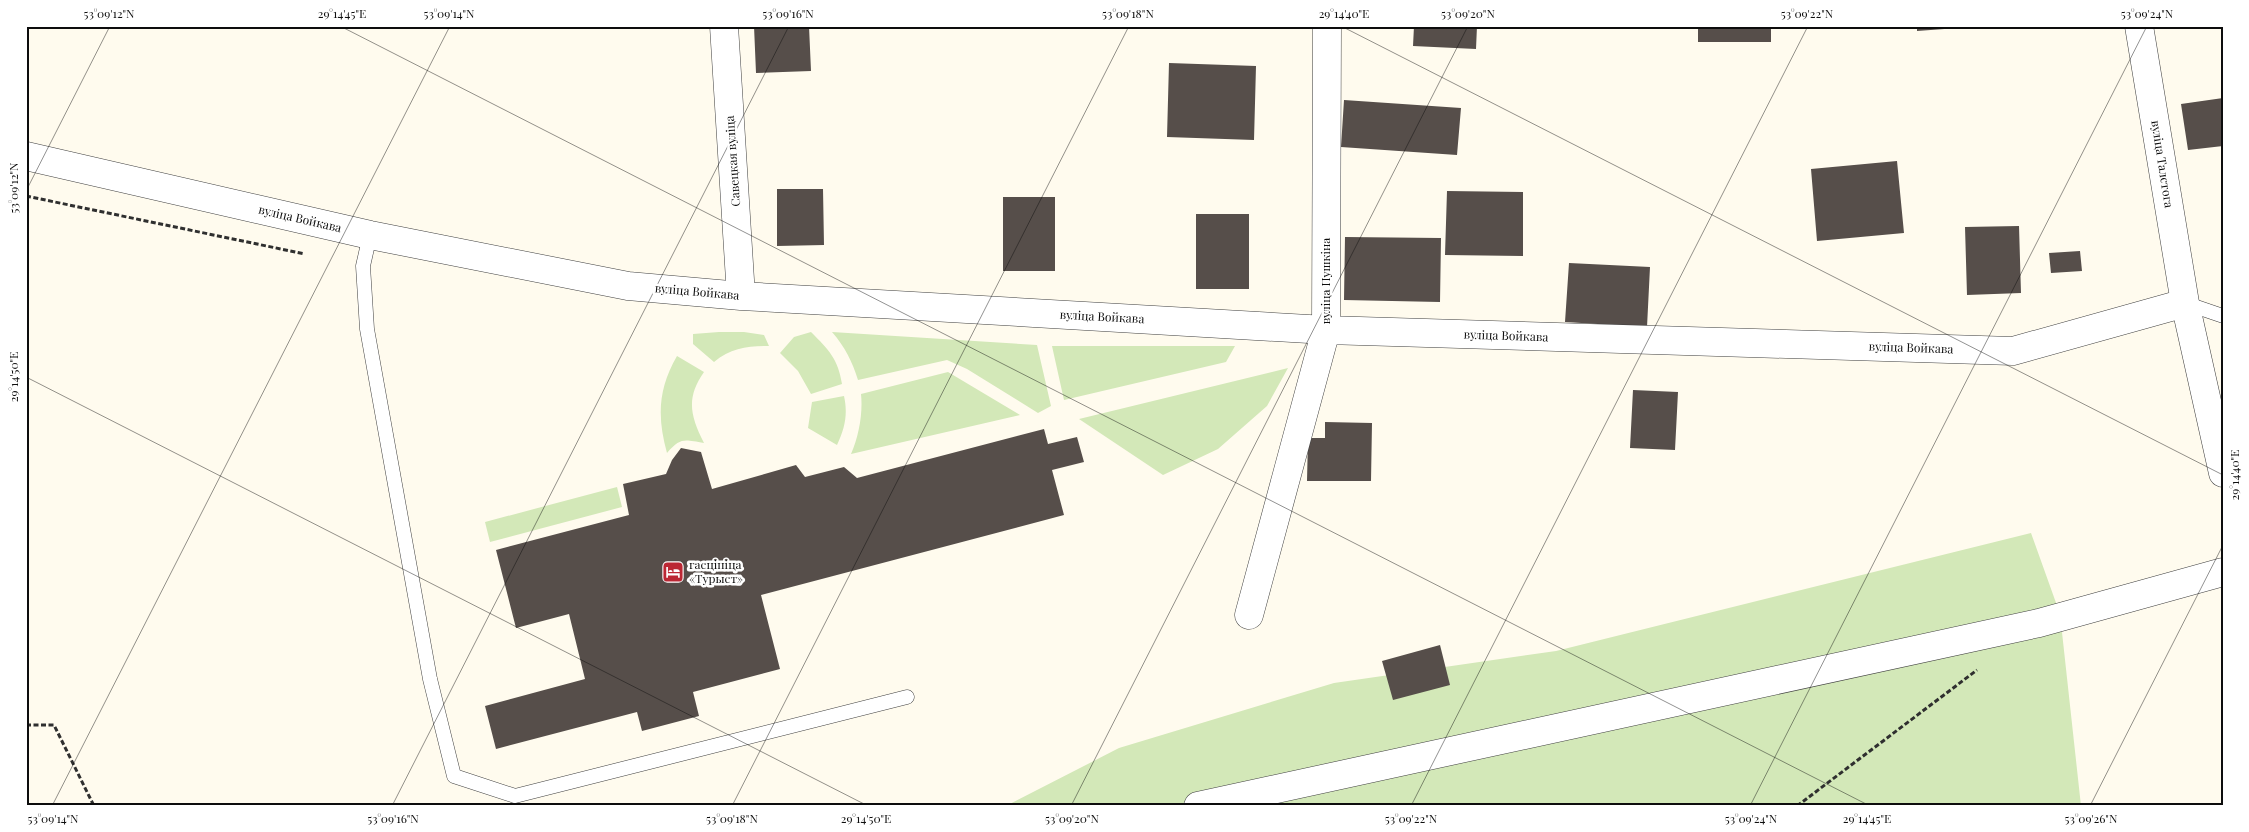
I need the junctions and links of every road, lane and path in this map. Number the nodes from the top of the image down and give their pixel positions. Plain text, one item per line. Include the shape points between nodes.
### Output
1 (724, 26) edge
2 (1327, 26) edge
3 (2139, 26) edge
4 (26, 156) edge
5 (26, 196) edge
6 (370, 235) junction
7 (306, 254) dead end
8 (741, 296) junction
9 (2185, 303) junction
10 (2223, 316) edge
11 (1326, 330) junction
12 (2223, 472) edge
13 (2223, 572) edge
14 (1249, 615) dead end
15 (1985, 664) dead end
16 (907, 696) dead end
17 (26, 725) edge
18 (94, 806) edge
19 (1198, 806) edge
20 (1797, 806) edge

1 - 8 street, Савецкая вуліца
2 - 11 street, вуліца Пушкіна
3 - 9 street, вуліца Талстога
4 - 6 street, вуліца Войкава
5 - 7 path
6 - 8 street, вуліца Войкава via 628,286
6 - 16 lane via 363,266 367,329 430,679 454,776 515,796
8 - 11 street, вуліца Войкава
9 - 10 lane
9 - 11 street, вуліца Войкава via 2013,351
9 - 12 street, вуліца Талстога
11 - 14 street, вуліца Пушкіна
13 - 19 street via 2040,622
15 - 20 path
17 - 18 path via 54,725

